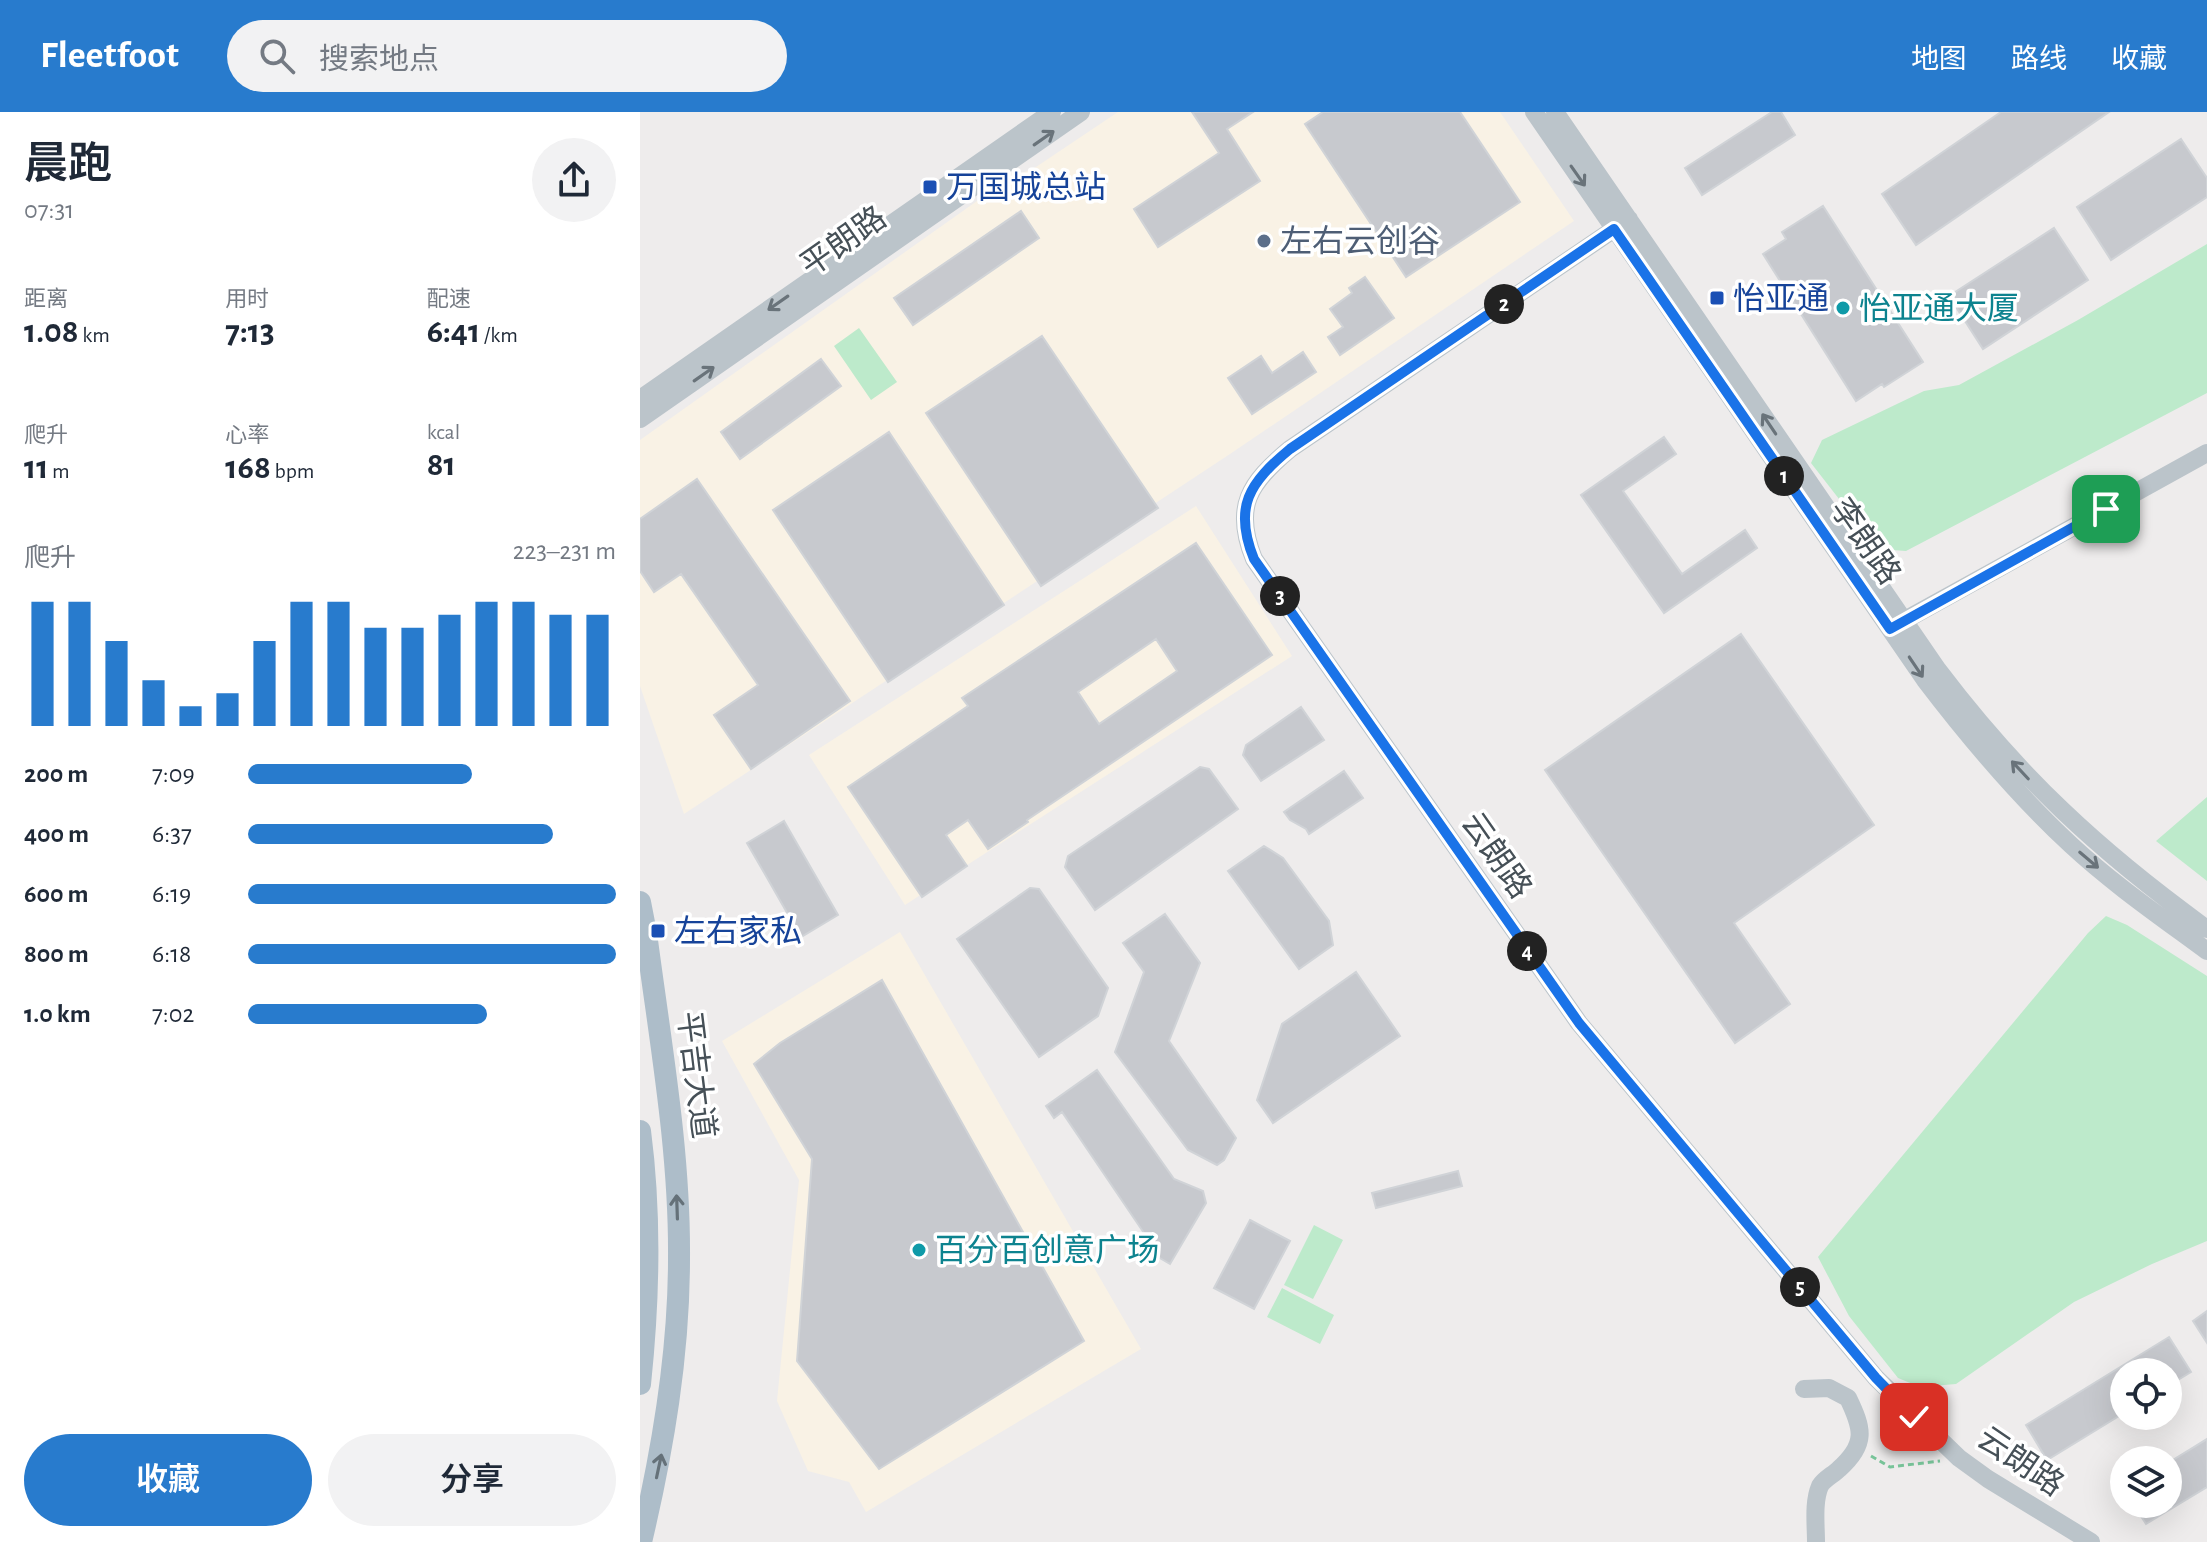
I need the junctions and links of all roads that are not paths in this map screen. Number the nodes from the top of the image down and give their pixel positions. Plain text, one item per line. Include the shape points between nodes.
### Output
1 (1052, 112) edge
2 (1081, 112) edge
3 (1534, 112) edge
4 (1555, 112) edge
5 (1621, 224) junction
6 (640, 399) edge
7 (640, 419) edge
8 (2207, 453) edge
9 (1897, 624) junction
10 (640, 902) edge
11 (2207, 929) edge
12 (2207, 951) edge
13 (640, 1131) edge
14 (640, 1384) edge
15 (1804, 1389) dead end
16 (641, 1542) edge
17 (1816, 1542) edge
18 (2091, 1542) edge

1 -> 6 street, 平朗路
7 -> 2 street, 平朗路
3 -> 5 street, 李朗路
4 - 5 street, 李朗路
5 - 9 street, 李朗路
5 - 18 street, 云朗路 via 1268,467 1251,489 1244,511 1245,537 1254,559 1579,1023 1876,1378 1959,1458
8 - 9 street
11 -> 9 street, 李朗路 via 2138,879 2043,795
9 -> 12 street, 李朗路 via 1957,723 2032,807 2104,873
16 -> 10 main road, 平吉大道 via 670,1398 679,1258 675,1164
13 - 14 main road, 平吉大道 via 649,1258
15 - 17 street via 1829,1388 1848,1398 1862,1432 1857,1449 1821,1484

